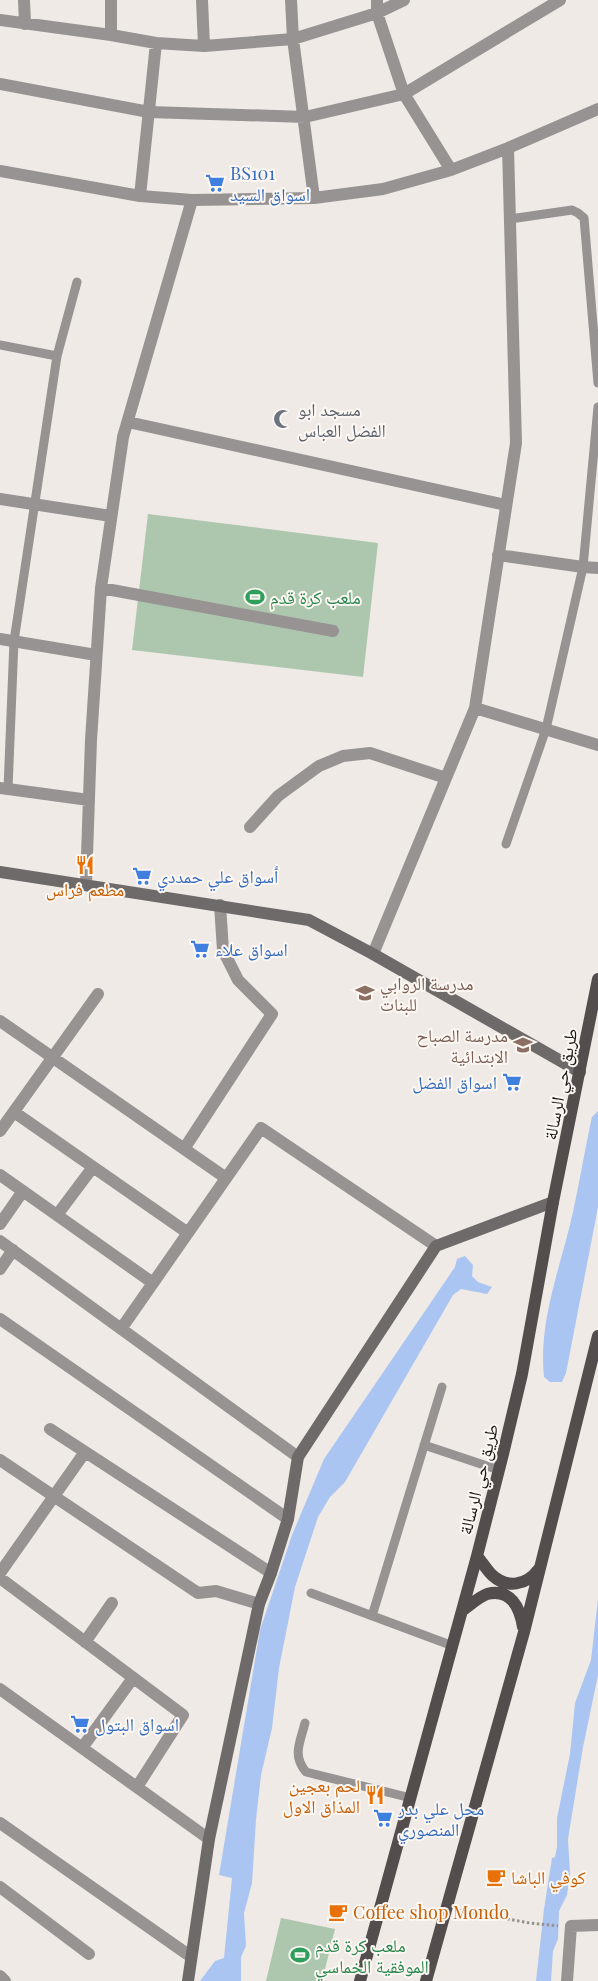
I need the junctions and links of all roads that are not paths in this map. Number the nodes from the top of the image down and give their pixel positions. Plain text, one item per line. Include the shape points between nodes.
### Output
1 (24, 0) edge
2 (110, 0) edge
3 (202, 0) edge
4 (291, 0) edge
5 (404, 0) edge
6 (560, 0) edge
7 (377, 6) edge
8 (0, 20) edge
9 (26, 24) junction
10 (111, 35) junction
11 (293, 39) junction
12 (156, 42) junction
13 (204, 46) junction
14 (0, 84) edge
15 (404, 94) junction
16 (598, 109) edge
17 (148, 112) junction
18 (305, 117) junction
19 (508, 148) junction
20 (451, 170) junction
21 (0, 171) edge
22 (140, 196) junction
23 (314, 198) junction
24 (192, 200) junction
25 (510, 219) junction
26 (77, 282) dead end
27 (0, 345) edge
28 (57, 356) junction
29 (598, 383) edge
30 (598, 408) edge
31 (128, 422) junction
32 (0, 499) edge
33 (34, 504) junction
34 (506, 505) junction
35 (111, 516) junction
36 (498, 555) junction
37 (583, 567) junction
38 (598, 568) edge
39 (100, 588) junction
40 (333, 631) dead end
41 (0, 639) edge
42 (14, 641) junction
43 (96, 655) junction
44 (475, 708) junction
45 (546, 730) junction
46 (598, 745) edge
47 (446, 778) junction
48 (4, 788) edge
49 (89, 800) junction
50 (250, 827) dead end
51 (506, 844) dead end
52 (0, 872) edge
53 (86, 884) junction
54 (220, 905) junction
55 (373, 954) junction
56 (598, 979) edge
57 (98, 994) dead end
58 (0, 1021) edge
59 (53, 1058) junction
60 (580, 1072) junction
61 (14, 1112) junction
62 (0, 1131) edge
63 (184, 1149) junction
64 (93, 1167) junction
65 (0, 1175) edge
66 (226, 1178) junction
67 (23, 1191) junction
68 (553, 1202) junction
69 (57, 1215) junction
70 (0, 1224) edge
71 (188, 1233) junction
72 (0, 1241) edge
73 (436, 1246) junction
74 (13, 1250) junction
75 (0, 1269) edge
76 (153, 1283) junction
77 (0, 1320) edge
78 (121, 1329) junction
79 (598, 1337) edge
80 (442, 1387) dead end
81 (50, 1429) dead end
82 (424, 1445) junction
83 (84, 1452) junction
84 (298, 1456) junction
85 (0, 1460) edge
86 (499, 1470) junction
87 (53, 1497) junction
88 (288, 1519) junction
89 (477, 1556) junction
90 (538, 1569) junction
91 (0, 1573) edge
92 (271, 1573) junction
93 (0, 1578) edge
94 (311, 1593) dead end
95 (112, 1603) dead end
96 (259, 1604) junction
97 (463, 1610) junction
98 (372, 1616) junction
99 (524, 1632) junction
100 (85, 1642) junction
101 (453, 1646) junction
102 (133, 1678) junction
103 (0, 1689) edge
104 (305, 1723) dead end
105 (82, 1748) junction
106 (137, 1788) junction
107 (411, 1798) junction
108 (0, 1823) edge
109 (209, 1839) junction
110 (0, 1887) edge
111 (598, 1925) edge
112 (89, 1954) dead end
113 (190, 1956) junction
114 (0, 1976) edge
115 (5, 1981) edge
116 (188, 1981) edge
117 (360, 1981) edge
118 (426, 1981) edge
119 (567, 1981) edge

1 - 9 street
2 - 10 street
3 - 13 street
4 - 11 street
5 - 7 street
6 - 15 street
7 - 11 street
7 - 15 street
8 - 9 street
9 - 10 street
10 - 12 street
11 - 13 street
11 - 18 street
12 - 13 street
12 - 17 street
14 - 17 street
15 - 18 street
15 - 20 street
16 - 19 street
17 - 18 street
17 - 22 street
18 - 23 street
19 - 20 street
19 - 25 street
20 - 23 street via 383,189
21 - 22 street
22 - 24 street
23 - 24 street
24 - 31 street
25 - 29 lane via 572,210 584,218
25 - 34 street via 516,443
26 - 28 lane
27 - 28 lane
28 - 33 lane
30 - 37 lane
31 - 34 street
31 - 35 street
32 - 33 street
33 - 35 street
33 - 42 lane
34 - 36 street
35 - 39 street
36 - 37 street
36 - 44 street
37 - 38 street
37 - 45 lane
39 - 40 street
39 - 43 street
41 - 42 street
42 - 43 street
42 - 48 lane
43 - 49 street
44 - 45 street
44 - 47 street
45 - 46 street
45 - 51 lane
47 - 50 street via 370,753 342,756 319,766 278,796
47 - 55 street
48 - 49 street
49 - 53 street
52 - 53 street
53 - 54 street
54 - 55 street via 309,920
54 - 63 street via 223,950 238,980 272,1014
55 - 60 street
56 - 60 main road, طريق حي الرسالة
57 - 59 street
58 - 59 street
59 - 61 street
59 - 63 street
60 - 68 main road, طريق حي الرسالة
61 - 62 street
61 - 64 street
63 - 66 street
64 - 69 street
64 - 71 street
65 - 67 street
66 - 71 street
66 - 73 street via 261,1128
67 - 69 street
67 - 70 street
68 - 73 street
68 - 86 main road, طريق حي الرسالة via 522,1374
69 - 76 street
71 - 76 street
72 - 74 street
73 - 84 street
74 - 75 street
74 - 78 street
76 - 78 street
77 - 88 street
78 - 84 street
79 - 90 main road
80 - 82 lane
81 - 83 street
82 - 86 lane
82 - 98 lane
83 - 87 street
83 - 92 street
84 - 88 street
85 - 87 street
86 - 89 main road, طريق حي الرسالة
87 - 91 street
87 - 96 street via 198,1593 216,1591
88 - 92 street
89 - 90 main road via 492,1575 511,1584 532,1579
89 - 97 main road, طريق حي الرسالة
90 - 99 main road
92 - 96 street
93 - 100 street
94 - 98 lane
95 - 100 street
96 - 109 street
97 - 99 main road via 485,1595 507,1596 521,1613
97 - 101 main road, طريق حي الرسالة
98 - 101 lane
99 - 118 main road
100 - 102 street
101 - 107 main road, طريق حي الرسالة
102 - 105 street
102 - 106 street via 183,1716
103 - 105 street
104 - 107 lane via 297,1753 306,1772
105 - 106 street
106 - 109 street
107 - 117 main road, طريق حي الرسالة
108 - 113 street
109 - 113 street
110 - 112 street
111 - 119 street via 571,1926
113 - 116 street
114 - 115 street

